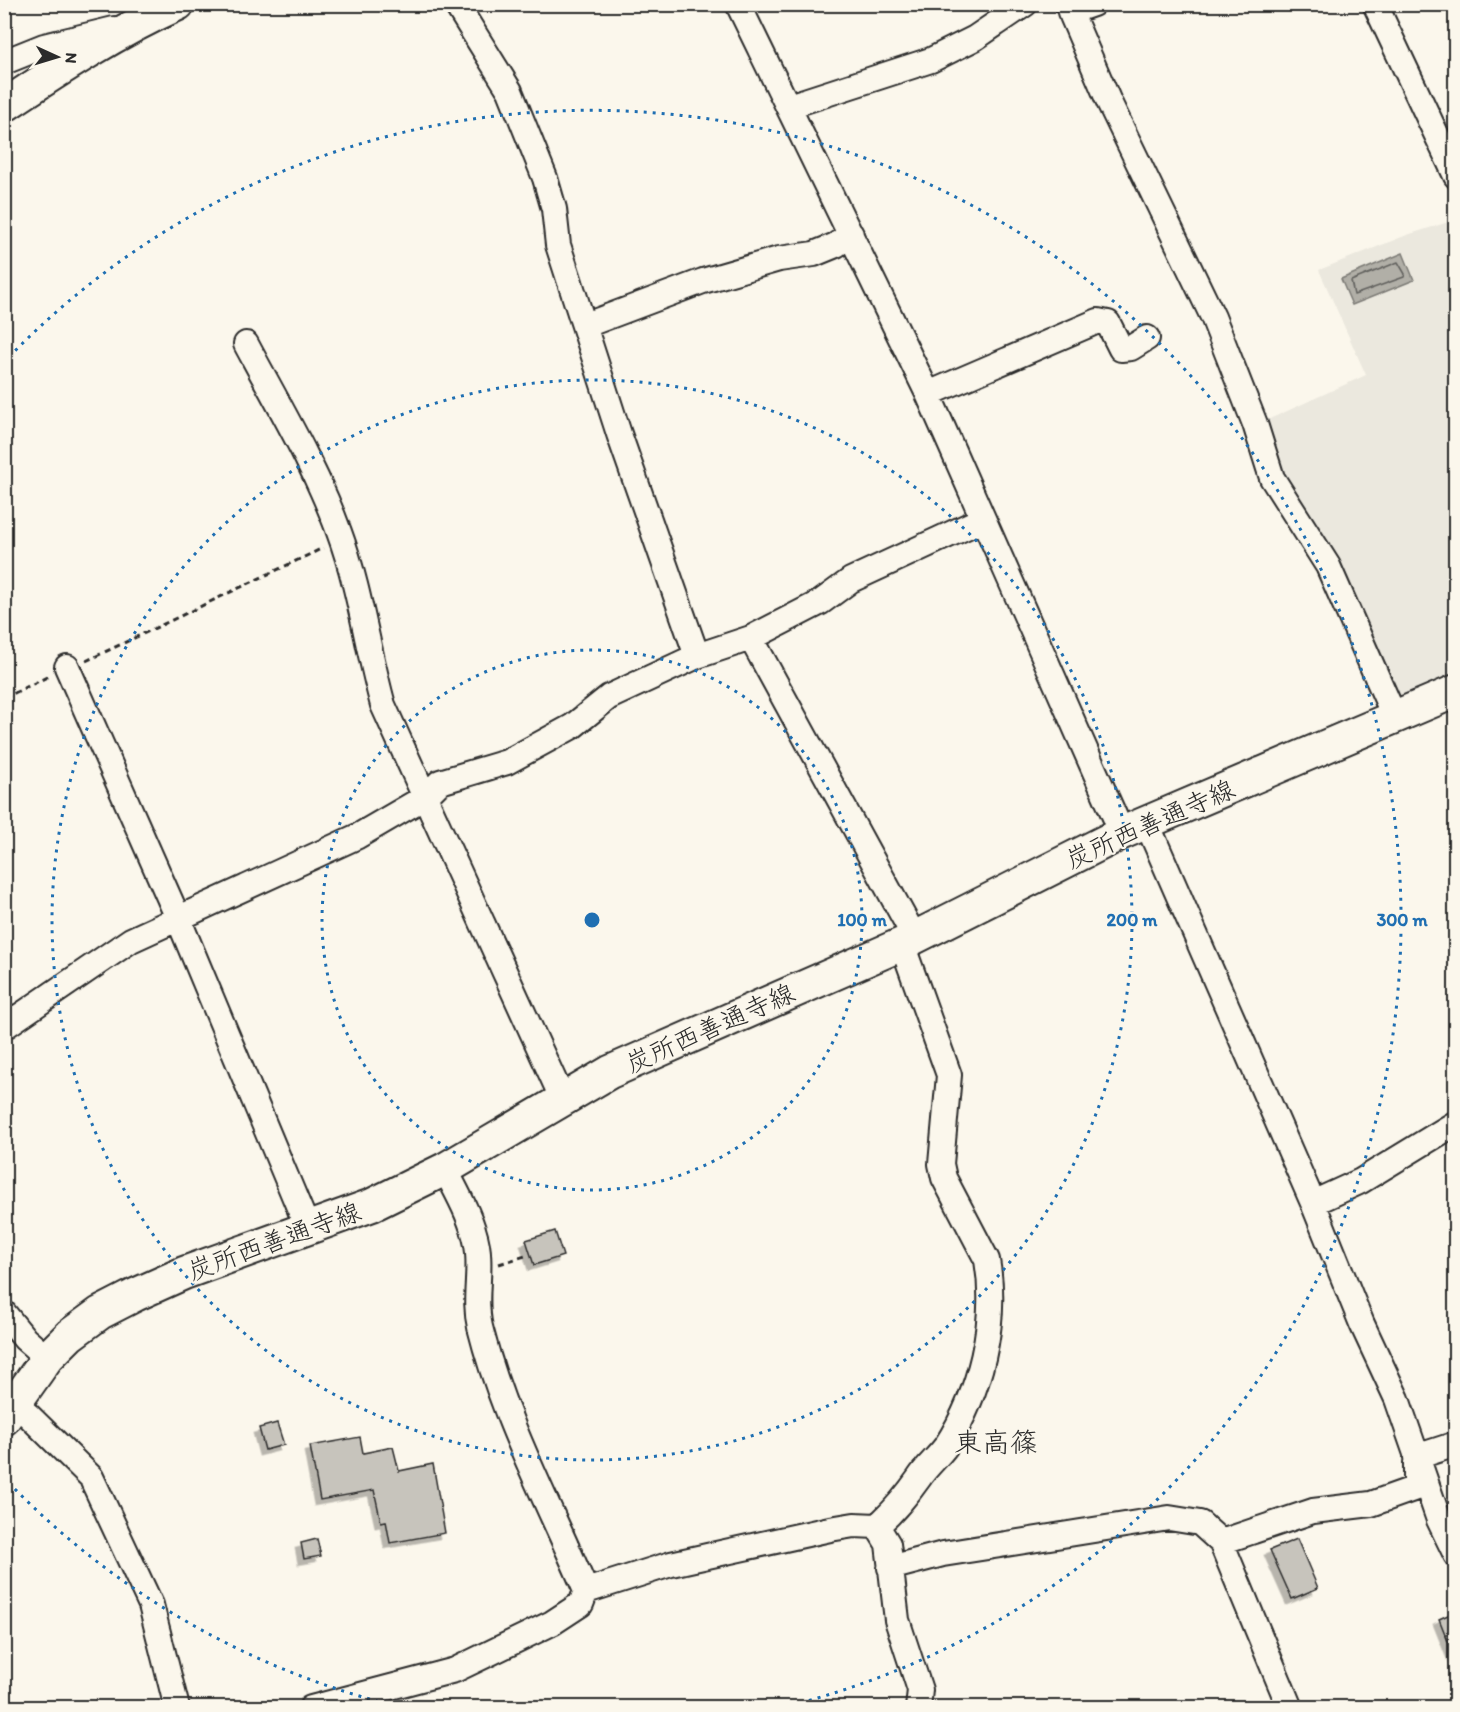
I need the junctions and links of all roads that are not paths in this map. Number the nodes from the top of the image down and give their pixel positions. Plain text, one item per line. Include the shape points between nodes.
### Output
1 (178, 4) edge
2 (456, 4) edge
3 (738, 4) edge
4 (1025, 4) edge
5 (1375, 4) edge
6 (1077, 7) edge
7 (133, 24) junction
8 (4, 62) edge
9 (4, 106) edge
10 (789, 106) junction
11 (1455, 176) edge
12 (851, 234) junction
13 (585, 325) junction
14 (1147, 338) dead end
15 (246, 344) dead end
16 (928, 394) junction
17 (983, 519) junction
18 (751, 638) junction
19 (697, 656) junction
20 (67, 667) road end
21 (1455, 691) edge
22 (1395, 718) junction
23 (425, 797) junction
24 (1122, 832) junction
25 (1152, 836) dead end
26 (178, 918) junction
27 (908, 940) junction
28 (4, 1027) edge
29 (563, 1100) junction
30 (1455, 1123) edge
31 (445, 1169) junction
32 (1313, 1203) junction
33 (308, 1228) junction
34 (4, 1313) edge
35 (47, 1358) junction
36 (10, 1413) edge
37 (1455, 1444) edge
38 (1416, 1457) junction
39 (877, 1526) junction
40 (1221, 1542) junction
41 (1455, 1555) edge
42 (891, 1568) junction
43 (586, 1591) junction
44 (177, 1707) edge
45 (311, 1707) edge
46 (918, 1707) edge
47 (1290, 1707) edge

1 - 7 main road
2 - 13 street via 510,92 545,178 558,245
3 - 10 street
4 - 10 street via 975,38 931,60
5 - 11 street
6 - 22 street via 1109,102 1213,317 1272,478 1328,566
7 - 8 street via 44,46
7 - 9 main road
10 - 12 street
12 - 13 street via 814,254 703,281
12 - 16 street
13 - 19 street
14 - 16 street via 1121,349 1108,323 1098,321
15 - 23 street via 316,475 332,514 366,624 370,660 383,705
16 - 17 street
17 - 18 street via 851,580 821,602
17 - 24 street
18 - 19 street
18 - 27 street
19 - 23 street via 609,697 573,726 507,762 440,782
20 - 26 street
21 - 22 main road, 炭所西善通寺線
22 - 24 main road, 炭所西善通寺線
23 - 26 street via 358,836
23 - 29 street
24 - 27 main road, 炭所西善通寺線
25 - 32 street
26 - 28 street via 131,940
26 - 33 street
27 - 29 main road, 炭所西善通寺線 via 609,1072
27 - 39 street via 949,1075 941,1164 944,1178 987,1260 986,1347 979,1380 945,1447
29 - 31 main road, 炭所西善通寺線
30 - 32 street via 1361,1181
31 - 33 main road, 炭所西善通寺線 via 372,1205
31 - 43 street via 477,1245 475,1298 489,1355 519,1439
32 - 38 street via 1397,1399
33 - 35 main road, 炭所西善通寺線 via 135,1295 100,1313
34 - 35 street
35 - 36 main road, 炭所西善通寺線
36 - 44 street via 28,1415 90,1477 152,1605
37 - 38 street
38 - 40 street via 1416,1488 1371,1504 1314,1511
38 - 41 street
39 - 42 street via 888,1544
39 - 43 street via 830,1528 671,1564
40 - 42 street via 1200,1523 1169,1518 943,1554
40 - 47 street
42 - 46 street via 897,1620 920,1690
43 - 45 street via 581,1604 552,1623 455,1670

